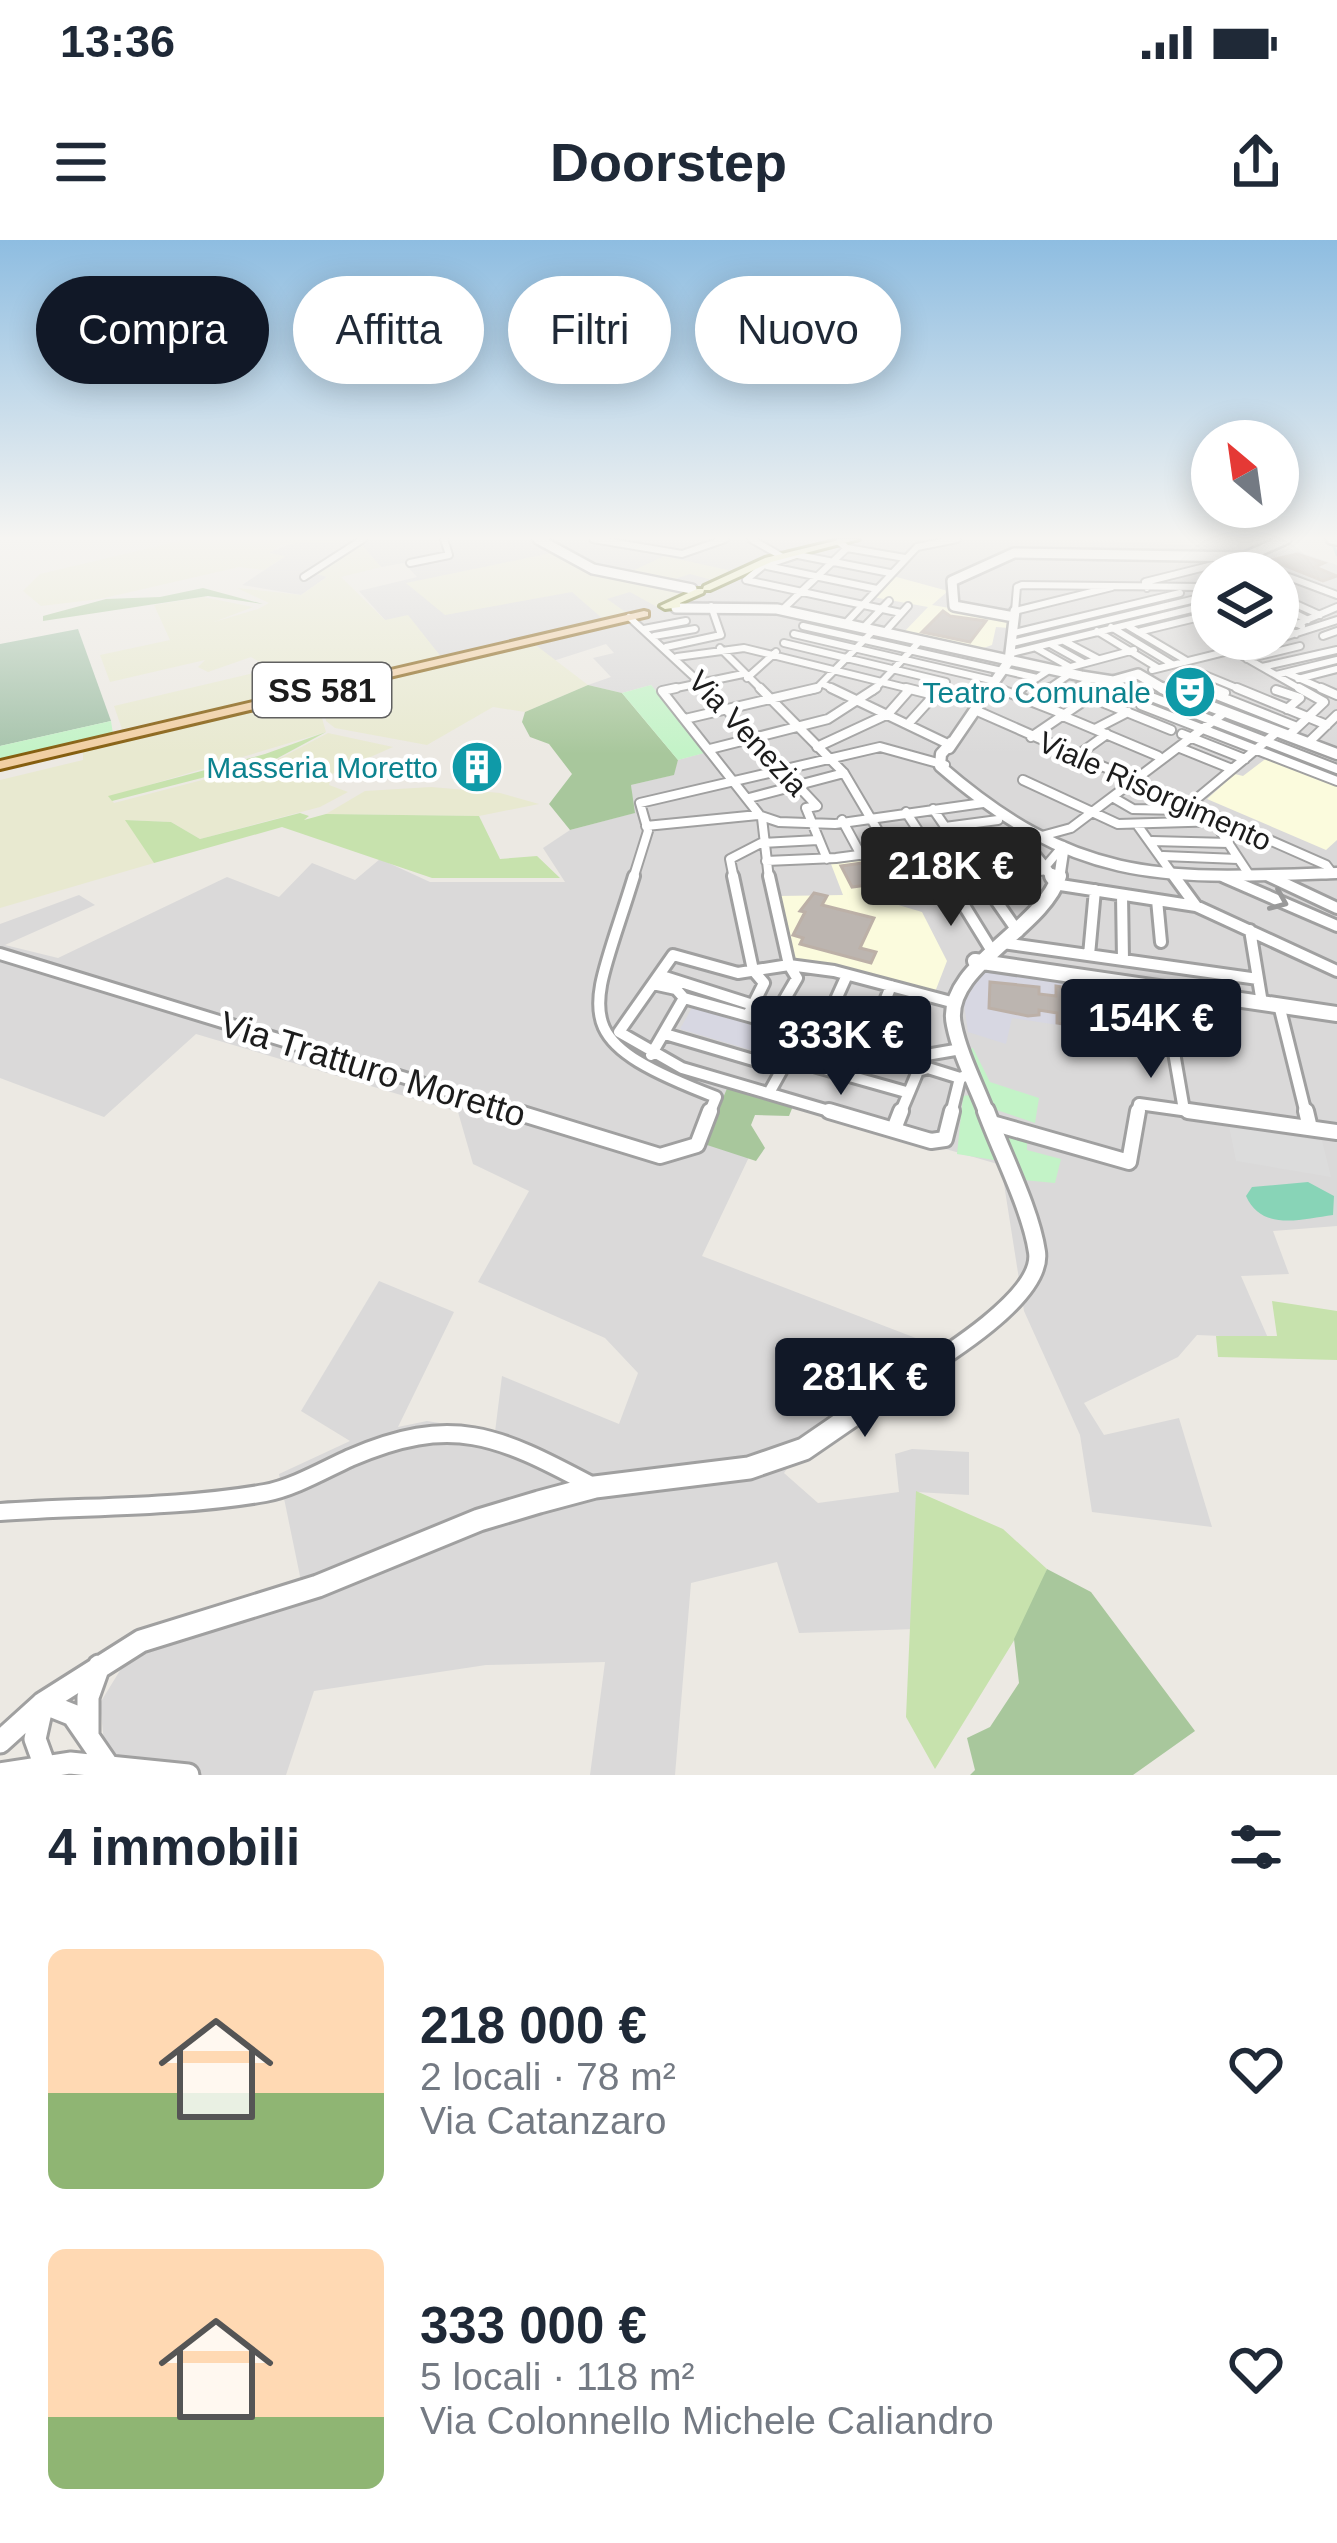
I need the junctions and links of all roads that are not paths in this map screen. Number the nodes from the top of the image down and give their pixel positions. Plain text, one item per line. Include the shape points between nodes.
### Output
1 (656, 611) edge
2 (712, 611) edge
3 (785, 611) edge
4 (857, 611) edge
5 (880, 611) edge
6 (903, 611) edge
7 (994, 611) edge
8 (1020, 611) edge
9 (1040, 611) edge
10 (1063, 611) edge
11 (1084, 611) edge
12 (1095, 611) edge
13 (1120, 611) edge
14 (1152, 611) edge
15 (1185, 611) edge
16 (1314, 611) edge
17 (1329, 611) edge
18 (1014, 613) junction
19 (644, 614) joint
20 (1090, 614) junction
21 (1320, 615) junction
22 (812, 616) junction
23 (1102, 616) junction
24 (1299, 616) edge
25 (629, 617) junction
26 (1075, 618) junction
27 (1191, 619) edge
28 (1308, 620) junction
29 (1337, 620) edge
30 (686, 621) dead end
31 (1058, 622) junction
32 (1114, 623) junction
33 (845, 624) junction
34 (1088, 625) junction
35 (1127, 625) junction
36 (803, 626) junction
37 (1039, 626) junction
38 (1299, 627) edge
39 (695, 628) dead end
40 (644, 629) junction
41 (1070, 629) junction
42 (1299, 629) edge
43 (1337, 631) edge
44 (1098, 632) junction
45 (1138, 632) junction
46 (871, 633) junction
47 (794, 634) junction
48 (654, 636) junction
49 (1081, 636) junction
50 (1323, 637) dead end
51 (1051, 639) junction
52 (1064, 640) junction
53 (920, 641) junction
54 (1036, 642) junction
55 (784, 644) junction
56 (1159, 644) junction
57 (665, 647) junction
58 (1145, 647) junction
59 (720, 648) junction
60 (854, 649) junction
61 (912, 651) junction
62 (1130, 651) junction
63 (972, 653) junction
64 (1047, 654) junction
65 (772, 655) junction
66 (677, 657) junction
67 (1009, 657) junction
68 (1336, 658) edge
69 (846, 659) junction
70 (1098, 659) junction
71 (1204, 660) edge
72 (1250, 660) edge
73 (904, 661) junction
74 (964, 663) junction
75 (1084, 663) junction
76 (1172, 664) junction
77 (1190, 665) junction
78 (1262, 667) junction
79 (1159, 668) junction
80 (835, 670) junction
81 (895, 670) junction
82 (1052, 670) junction
83 (1070, 670) junction
84 (955, 672) junction
85 (1281, 674) junction
86 (1134, 675) junction
87 (745, 676) junction
88 (1183, 676) dead end
89 (1092, 678) junction
90 (1036, 679) junction
91 (1113, 681) junction
92 (886, 682) junction
93 (946, 682) junction
94 (1295, 682) junction
95 (702, 683) junction
96 (823, 684) junction
97 (910, 688) junction
98 (1276, 690) junction
99 (1168, 691) junction
100 (1337, 694) edge
101 (934, 695) junction
102 (1091, 698) junction
103 (1154, 698) junction
104 (770, 701) junction
105 (1030, 701) junction
106 (865, 702) junction
107 (1202, 703) junction
108 (1259, 704) junction
109 (1141, 705) junction
110 (1047, 707) junction
111 (1288, 709) junction
112 (727, 710) junction
113 (975, 710) junction
114 (1127, 712) junction
115 (1225, 712) junction
116 (888, 714) junction
117 (1064, 716) junction
118 (1337, 716) edge
119 (1308, 717) junction
120 (686, 719) junction
121 (1214, 721) junction
122 (908, 724) junction
123 (1327, 725) junction
124 (798, 729) junction
125 (1095, 729) junction
126 (1284, 729) junction
127 (1171, 730) dead end
128 (1203, 730) junction
129 (1107, 734) junction
130 (1187, 736) junction
131 (1031, 737) junction
132 (754, 739) junction
133 (1265, 741) junction
134 (1308, 743) junction
135 (949, 746) junction
136 (818, 747) junction
137 (1180, 748) junction
138 (710, 749) junction
139 (1255, 749) junction
140 (1335, 751) edge
141 (1158, 756) dead end
142 (1075, 757) junction
143 (828, 758) junction
144 (1245, 758) junction
145 (1319, 762) junction
146 (936, 764) junction
147 (0, 765) edge
148 (782, 769) junction
149 (1232, 769) junction
150 (1337, 769) edge
151 (1309, 771) junction
152 (844, 773) junction
153 (735, 780) junction
154 (1023, 780) dead end
155 (1337, 782) edge
156 (1135, 783) junction
157 (798, 784) junction
158 (749, 798) junction
159 (1114, 798) junction
160 (983, 803) junction
161 (1187, 806) junction
162 (1127, 807) junction
163 (933, 809) junction
164 (906, 812) junction
165 (1093, 813) junction
166 (869, 817) junction
167 (842, 820) junction
168 (998, 820) junction
169 (766, 822) junction
170 (812, 824) junction
171 (1220, 824) junction
172 (646, 826) junction
173 (945, 826) junction
174 (1138, 826) junction
175 (1063, 833) junction
176 (818, 839) junction
177 (1028, 839) junction
178 (1152, 841) junction
179 (761, 843) junction
180 (956, 843) junction
181 (1228, 843) junction
182 (928, 846) junction
183 (890, 851) junction
184 (1060, 854) junction
185 (861, 855) junction
186 (1337, 855) edge
187 (1162, 856) junction
188 (827, 859) junction
189 (1238, 859) junction
190 (968, 860) junction
191 (766, 861) junction
192 (1332, 871) edge
193 (1175, 874) junction
194 (1052, 875) junction
195 (1221, 875) junction
196 (1268, 875) junction
197 (1250, 876) junction
198 (982, 880) junction
199 (950, 884) junction
200 (908, 889) dead end
201 (1095, 890) junction
202 (1122, 895) junction
203 (1157, 900) junction
204 (1196, 906) junction
205 (1337, 908) edge
206 (1337, 926) edge
207 (1250, 930) junction
208 (1018, 932) junction
209 (1161, 942) dead end
210 (997, 947) junction
211 (0, 954) edge
212 (1089, 956) junction
213 (1123, 960) junction
214 (975, 962) junction
215 (789, 965) junction
216 (753, 970) junction
217 (1337, 971) edge
218 (847, 974) junction
219 (1258, 979) junction
220 (656, 980) junction
221 (891, 986) junction
222 (1163, 989) junction
223 (684, 998) junction
224 (955, 1003) junction
225 (1262, 1003) junction
226 (1279, 1005) junction
227 (751, 1010) junction
228 (1337, 1014) edge
229 (772, 1021) junction
230 (804, 1030) junction
231 (664, 1034) junction
232 (820, 1035) junction
233 (866, 1048) junction
234 (961, 1049) junction
235 (651, 1055) junction
236 (789, 1059) junction
237 (679, 1074) junction
238 (966, 1076) junction
239 (770, 1091) junction
240 (906, 1092) junction
241 (1184, 1110) junction
242 (992, 1123) junction
243 (1310, 1128) junction
244 (894, 1130) junction
245 (1337, 1132) edge
246 (595, 1486) junction
247 (0, 1512) edge
248 (99, 1666) junction
249 (43, 1703) junction
250 (88, 1740) junction
251 (0, 1742) edge
252 (43, 1761) junction
253 (106, 1762) junction
254 (0, 1774) edge
255 (188, 1775) edge

1 - 19 main road
2 - 57 street via 721,635
3 - 22 street
4 - 33 street
5 - 46 street
6 - 46 street
7 - 18 street
8 - 18 street
9 - 31 street
10 - 26 street
11 - 20 street
12 - 23 street
13 - 23 street
14 - 32 street
15 - 35 street
16 - 21 street
17 - 21 street
18 - 37 street
18 - 67 street
19 - 25 main road, SS 581
20 - 23 street
20 - 26 street
21 - 28 street
22 - 33 street
22 - 36 street
23 - 32 street
23 - 34 street
24 - 28 street
25 - 40 street, Via Venezia
25 - 147 main road, SS 581
26 - 31 street
26 - 34 street
27 - 45 street
28 - 38 street
29 - 42 street
30 - 40 street
31 - 37 street
31 - 41 street
32 - 35 street
32 - 44 street
32 - 58 street
33 - 46 street
34 - 41 street
34 - 44 street
35 - 45 street
36 - 46 street
36 - 47 street
37 - 51 street
37 - 67 street
39 - 48 street
40 - 48 street, Via Venezia
41 - 49 street
41 - 51 street
43 - 50 street
44 - 49 street
44 - 62 street
45 - 56 street
46 - 53 street
46 - 60 street
46 - 61 street
47 - 55 street
47 - 60 street
48 - 57 street, Via Venezia
49 - 52 street
51 - 52 street
51 - 54 street
51 - 75 street
52 - 70 street
53 - 61 street
53 - 63 street
54 - 64 street
54 - 67 street
54 - 67 street
55 - 65 street
55 - 69 street
56 - 58 street
56 - 77 street
57 - 66 street, Via Venezia
58 - 62 street
58 - 76 street
59 - 65 street
59 - 66 street
59 - 87 street
60 - 69 street
60 - 73 street
61 - 73 street
61 - 74 street
62 - 70 street
62 - 79 street
63 - 67 street
63 - 74 street
64 - 67 street
64 - 83 street
65 - 80 street
65 - 87 street
66 - 95 street, Via Venezia
67 - 74 street
67 - 82 street
67 - 84 street
67 - 90 street
67 - 90 street via 1021,688
67 - 105 street
67 - 113 street
68 - 78 street
68 - 85 street
68 - 94 street
69 - 80 street
69 - 81 street
70 - 75 street
71 - 77 street
72 - 78 street
73 - 81 street
73 - 84 street
74 - 84 street
75 - 83 street
76 - 77 street
76 - 79 street
77 - 108 street
78 - 85 street
79 - 86 street
80 - 92 street
80 - 96 street
81 - 92 street
81 - 93 street
82 - 83 street
82 - 90 street
83 - 89 street
83 - 105 street
84 - 93 street
85 - 94 street
86 - 91 street
86 - 99 street
87 - 95 street
87 - 104 street
88 - 108 street
89 - 91 street
89 - 110 street
91 - 102 street
92 - 97 street
92 - 106 street
93 - 101 street
94 - 98 street
94 - 100 street
94 - 119 street via 1324,702
95 - 112 street, Via Venezia
95 - 120 street via 662,691
96 - 104 street
96 - 106 street
97 - 101 street
97 - 116 street
98 - 108 street
98 - 111 street via 1300,698
99 - 103 street
99 - 107 street
101 - 122 street
102 - 114 street
102 - 117 street
103 - 109 street
103 - 121 street
104 - 112 street
104 - 124 street
105 - 110 street
106 - 116 street
106 - 124 street
107 - 108 street via 1214,694
107 - 115 street
108 - 111 street
108 - 126 street
109 - 114 street
109 - 128 street
110 - 117 street
111 - 119 street
111 - 126 street
112 - 120 street
112 - 132 street, Via Venezia
113 - 131 street, Viale Risorgimento
113 - 135 street
114 - 125 street
114 - 127 street
115 - 121 street
115 - 126 street
116 - 122 street
116 - 136 street
117 - 125 street
117 - 131 street
118 - 123 street
119 - 123 street
119 - 126 street
120 - 138 street
121 - 128 street
121 - 133 street
122 - 135 street
123 - 134 street
124 - 132 street
124 - 136 street
125 - 129 street
126 - 133 street
126 - 134 street
128 - 130 street
128 - 139 street
129 - 141 street
129 - 142 street
130 - 137 street
130 - 144 street
131 - 142 street, Viale Risorgimento
132 - 138 street
132 - 148 street, Via Venezia
133 - 139 street
133 - 145 street
134 - 140 street
135 - 146 street
136 - 143 street
137 - 149 street
137 - 156 street
138 - 153 street
139 - 144 street
139 - 151 street
140 - 145 street
142 - 156 street, Viale Risorgimento
143 - 146 street via 883,747
143 - 148 street
143 - 152 street
144 - 149 street
145 - 150 street
145 - 151 street
146 - 160 street
148 - 153 street
148 - 157 street, Via Venezia
149 - 161 street
151 - 155 street
152 - 157 street
152 - 166 street
153 - 158 street
153 - 172 street via 640,803
154 - 165 street
156 - 159 street
156 - 161 street, Viale Risorgimento
157 - 158 street
157 - 170 street, Via Venezia via 817,806 806,808
158 - 169 street
159 - 162 street
159 - 165 street
160 - 163 street
160 - 168 street
160 - 177 street
161 - 162 street
161 - 171 street, Viale Risorgimento
162 - 174 street
163 - 164 street
163 - 173 street
164 - 166 street
164 - 182 street
165 - 174 street
165 - 175 street
166 - 167 street
166 - 183 street
167 - 170 street
167 - 185 street
168 - 173 street
168 - 177 street
169 - 170 street
169 - 172 street
169 - 179 street
170 - 176 street, Via Venezia
171 - 174 street
171 - 181 street
171 - 192 street, Viale Risorgimento
172 - 237 street via 597,997 607,1045 625,1059
173 - 180 street
174 - 178 street
175 - 177 street
175 - 184 street
176 - 179 street
176 - 188 street, Via Venezia
177 - 180 street
177 - 184 street
177 - 190 street
177 - 194 street
178 - 181 street
178 - 187 street
179 - 191 street
179 - 216 street via 730,859
180 - 182 street
180 - 190 street
181 - 189 street
182 - 183 street
183 - 185 street
184 - 193 street
184 - 194 street
185 - 188 street
186 - 192 street
187 - 189 street
187 - 193 street
188 - 191 street
189 - 197 street
190 - 198 street
191 - 215 street
192 - 196 street
193 - 195 street
193 - 204 street
194 - 198 street
194 - 201 street
194 - 208 street via 1042,915
195 - 197 street
195 -> 206 street
196 - 197 street
196 - 205 street
198 - 199 street
198 - 208 street
199 - 200 street
199 - 210 street
201 - 202 street
201 - 212 street
202 - 203 street
202 - 213 street
203 - 204 street
203 - 209 street
204 - 207 street
207 - 217 street
207 - 219 street
208 - 210 street
210 - 212 street
210 - 214 street
211 - 237 street, Via Tratturo Moretto via 660,1156 697,1145 716,1097
212 - 213 street
213 - 219 street
214 - 222 street
214 - 224 street
215 - 216 street
215 - 218 street
215 - 229 street via 797,978
216 - 220 street via 674,955
216 - 227 street via 764,983
218 - 221 street
218 - 232 street
219 - 225 street
220 - 223 street
220 - 227 street
220 - 235 street via 619,1032
221 - 224 street
221 - 233 street
222 - 225 street
222 - 241 street
223 - 227 street
223 - 231 street
224 - 234 street
225 - 226 street
226 - 228 street
226 - 243 street
227 - 229 street
229 - 230 street
230 - 232 street
230 - 236 street
231 - 235 street
231 - 236 street via 760,1062
232 - 233 street
233 - 234 street via 902,1059
234 - 238 street
235 - 237 street
236 - 239 street
236 - 240 street
237 - 239 street
238 - 240 street via 928,1068
238 - 242 street
238 - 244 street via 945,1139
239 - 244 street
240 - 244 street
241 - 242 street via 1139,1104 1130,1162
241 - 243 street
242 - 246 street via 1037,1253 1034,1281 1012,1306 804,1449 748,1468
243 - 245 street
246 - 247 street via 531,1453 430,1431 269,1493
246 - 248 street via 141,1641
248 - 249 street
248 - 250 street via 88,1696
249 - 250 street via 74,1715
249 - 251 street
249 - 252 street via 35,1738
250 - 253 street
252 - 253 street
252 - 254 street
253 - 255 street

